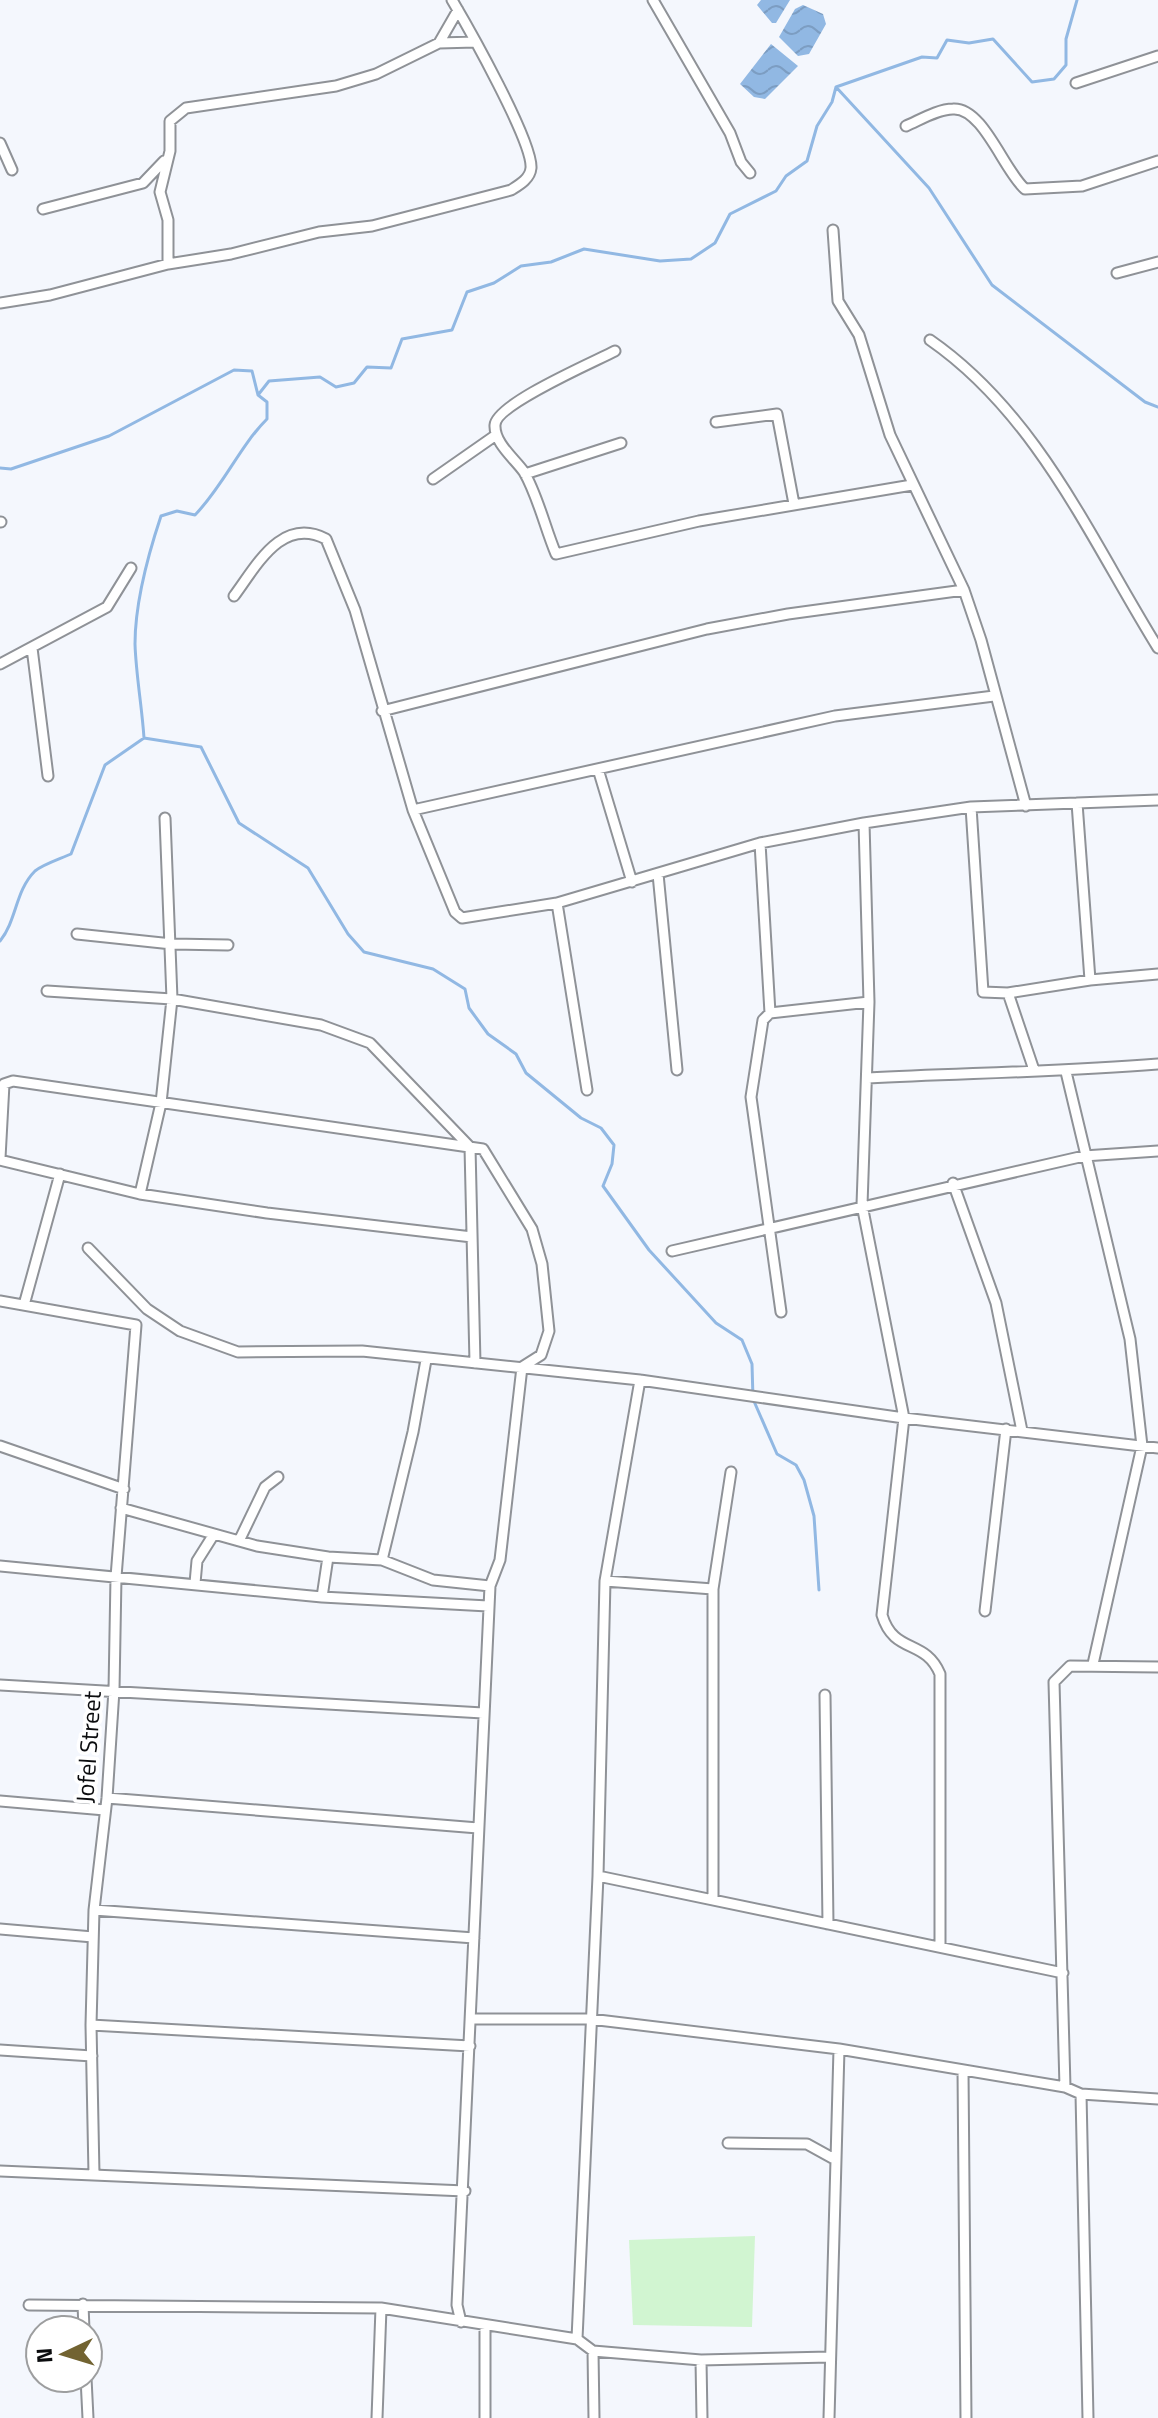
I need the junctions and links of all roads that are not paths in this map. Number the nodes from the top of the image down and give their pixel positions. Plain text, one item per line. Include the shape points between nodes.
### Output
1 (452, 0) edge
2 (653, 0) edge
3 (458, 10) junction
4 (475, 42) junction
5 (439, 43) junction
6 (1158, 56) edge
7 (1076, 83) dead end
8 (906, 126) dead end
9 (0, 143) edge
10 (170, 151) junction
11 (1158, 161) edge
12 (12, 170) dead end
13 (750, 173) dead end
14 (43, 209) dead end
15 (833, 230) dead end
16 (1158, 262) edge
17 (168, 264) junction
18 (1117, 273) dead end
19 (0, 303) edge
20 (930, 340) dead end
21 (615, 351) dead end
22 (716, 422) dead end
23 (496, 435) junction
24 (621, 443) dead end
25 (525, 474) junction
26 (433, 479) dead end
27 (912, 485) junction
28 (794, 504) junction
29 (131, 568) dead end
30 (964, 590) junction
31 (234, 596) dead end
32 (32, 648) junction
33 (1158, 648) edge
34 (0, 664) edge
35 (994, 696) junction
36 (382, 711) junction
37 (598, 769) junction
38 (48, 776) dead end
39 (1158, 800) edge
40 (1077, 803) junction
41 (1026, 806) junction
42 (971, 807) junction
43 (413, 810) junction
44 (165, 818) dead end
45 (864, 823) junction
46 (760, 843) junction
47 (658, 874) junction
48 (632, 882) junction
49 (557, 903) junction
50 (77, 934) dead end
51 (172, 944) junction
52 (228, 945) dead end
53 (1158, 974) edge
54 (1090, 980) junction
55 (47, 991) dead end
56 (1008, 993) junction
57 (172, 999) junction
58 (869, 1002) junction
59 (770, 1013) junction
60 (1158, 1064) edge
61 (677, 1070) dead end
62 (1034, 1070) junction
63 (1066, 1072) junction
64 (868, 1078) junction
65 (587, 1090) dead end
66 (161, 1103) junction
67 (470, 1147) junction
68 (1158, 1151) edge
69 (1084, 1156) junction
70 (0, 1159) edge
71 (60, 1174) junction
72 (953, 1183) junction
73 (140, 1194) junction
74 (862, 1205) junction
75 (767, 1228) junction
76 (472, 1237) junction
77 (88, 1248) dead end
78 (672, 1251) dead end
79 (0, 1301) edge
80 (24, 1305) junction
81 (781, 1312) dead end
82 (426, 1360) junction
83 (475, 1363) junction
84 (522, 1367) junction
85 (640, 1380) junction
86 (904, 1418) junction
87 (1006, 1429) junction
88 (1022, 1431) junction
89 (0, 1446) edge
90 (1142, 1446) junction
91 (1158, 1448) edge
92 (731, 1472) dead end
93 (278, 1477) dead end
94 (124, 1489) junction
95 (121, 1508) junction
96 (214, 1534) junction
97 (239, 1541) junction
98 (328, 1557) junction
99 (382, 1560) junction
100 (0, 1566) edge
101 (116, 1577) junction
102 (605, 1581) junction
103 (195, 1583) junction
104 (490, 1586) junction
105 (713, 1589) junction
106 (322, 1597) junction
107 (488, 1606) junction
108 (985, 1611) dead end
109 (1093, 1664) junction
110 (1158, 1667) edge
111 (0, 1685) edge
112 (114, 1690) junction
113 (825, 1695) dead end
114 (483, 1713) junction
115 (107, 1798) junction
116 (0, 1801) edge
117 (105, 1810) junction
118 (478, 1828) junction
119 (598, 1876) junction
120 (713, 1900) junction
121 (94, 1910) junction
122 (828, 1924) junction
123 (0, 1929) edge
124 (93, 1937) junction
125 (474, 1938) junction
126 (940, 1945) junction
127 (1063, 1973) junction
128 (471, 2019) junction
129 (590, 2019) junction
130 (91, 2025) junction
131 (470, 2046) junction
132 (839, 2049) junction
133 (0, 2050) edge
134 (92, 2056) junction
135 (963, 2070) junction
136 (1065, 2087) junction
137 (1081, 2094) junction
138 (1158, 2099) edge
139 (728, 2143) dead end
140 (836, 2160) junction
141 (0, 2171) edge
142 (94, 2174) junction
143 (465, 2191) junction
144 (83, 2304) junction
145 (29, 2305) dead end
146 (381, 2308) junction
147 (83, 2314) edge
148 (461, 2322) junction
149 (485, 2327) junction
150 (577, 2339) junction
151 (593, 2351) junction
152 (830, 2357) junction
153 (701, 2360) junction
154 (87, 2394) edge
155 (88, 2418) edge
156 (377, 2418) edge
157 (485, 2418) edge
158 (594, 2418) edge
159 (702, 2418) edge
160 (829, 2418) edge
161 (966, 2418) edge
162 (1088, 2418) edge

1 - 3 street
2 - 13 street
3 - 4 street
3 - 5 street
4 - 5 street
4 - 17 street via 521,136 531,168 525,180 485,198 372,226
5 - 10 street via 376,74 336,86 186,108 170,121
6 - 7 street
8 - 11 street via 950,108 962,109 992,140 1012,177 1035,191 1082,186
9 - 12 street
10 - 14 street via 143,183
10 - 17 street via 160,192 168,220
15 - 27 street via 838,301 859,335 885,422
16 - 18 street
17 - 19 street
20 - 33 street via 968,369 1034,444 1074,501
21 - 23 street via 529,394 499,416
22 - 28 street via 777,414
23 - 25 street
23 - 26 street
24 - 25 street
25 - 28 street via 556,554 561,555 669,527
27 - 28 street
27 - 30 street
29 - 32 street via 107,607
30 - 35 street
30 - 36 street via 707,629
31 - 36 street via 270,547 288,535 299,531 326,539 355,610
32 - 34 street
32 - 38 street
35 - 37 street via 835,716
35 - 41 street
36 - 43 street
37 - 43 street
37 - 48 street
39 - 40 street
40 - 41 street
40 - 54 street
41 - 42 street
42 - 45 street
42 - 56 street via 981,987 986,994
43 - 49 street via 458,917
44 - 51 street
45 - 46 street
45 - 58 street
46 - 47 street
46 - 59 street
47 - 48 street
47 - 61 street
48 - 49 street
49 - 65 street
50 - 51 street
51 - 52 street
51 - 57 street
53 - 54 street
54 - 56 street
55 - 57 street
56 - 62 street
57 - 66 street
57 - 67 street via 321,1025 370,1043
58 - 59 street
58 - 64 street
59 - 75 street via 758,1036 751,1097
60 - 63 street
62 - 63 street
62 - 64 street
63 - 69 street
64 - 74 street
66 - 67 street
66 - 70 street via 8,1081
66 - 73 street
67 - 76 street
67 - 84 street via 488,1152 532,1229 542,1264 549,1331 541,1355
68 - 69 street
69 - 72 street
69 - 90 street via 1130,1339
70 - 71 street
71 - 73 street
71 - 80 street
72 - 74 street
72 - 88 street via 996,1303
73 - 76 street
74 - 75 street
74 - 86 street
75 - 78 street
75 - 81 street
76 - 83 street
77 - 82 street via 147,1309 180,1331 225,1348 261,1354 362,1351
79 - 80 street
80 - 94 street, Jofel Street via 136,1325
82 - 83 street
82 - 99 street
83 - 84 street
84 - 85 street
84 - 104 street via 500,1560
85 - 86 street
85 - 102 street
86 - 87 street
86 - 126 street via 882,1615 895,1639 927,1652 940,1674
87 - 88 street
87 - 108 street
88 - 90 street
89 - 94 street
90 - 91 street
90 - 109 street
92 - 105 street
93 - 97 street via 265,1487
94 - 95 street, Jofel Street
95 - 96 street
95 - 101 street, Jofel Street
96 - 97 street
96 - 103 street via 197,1561
97 - 98 street
98 - 99 street
98 - 106 street
99 - 104 street via 433,1580
100 - 101 street
101 - 103 street
101 - 112 street, Jofel Street
102 - 105 street
102 - 119 street
103 - 106 street
104 - 107 street
105 - 120 street
106 - 107 street
107 - 114 street
109 - 110 street
109 - 127 street via 1070,1666 1054,1682
111 - 112 street
112 - 114 street
112 - 115 street, Jofel Street
113 - 122 street
114 - 118 street
115 - 117 street, Jofel Street
115 - 118 street
116 - 117 street
117 - 121 street, Jofel Street
118 - 125 street
119 - 120 street
119 - 129 street
120 - 122 street
121 - 124 street, Jofel Street
121 - 125 street
122 - 126 street
123 - 124 street
124 - 130 street, Jofel Street
125 - 128 street
126 - 127 street
127 - 136 street
128 - 129 street
128 - 131 street
129 - 132 street
129 - 150 street
130 - 131 street
130 - 134 street, Jofel Street
131 - 143 street
132 - 135 street
132 - 140 street
133 - 134 street
134 - 142 street, Jofel Street
135 - 136 street
135 - 161 street
136 - 137 street
137 - 138 street
137 - 162 street
139 - 140 street via 807,2144
140 - 152 street
141 - 142 street
142 - 143 street
143 - 148 street via 457,2305
144 - 145 street
144 - 146 street
144 - 147 street
146 - 148 street
146 - 156 street
148 - 149 street
149 - 150 street
149 - 157 street
150 - 151 street
151 - 153 street
151 - 158 street
152 - 153 street
152 - 160 street
153 - 159 street
154 - 155 street

